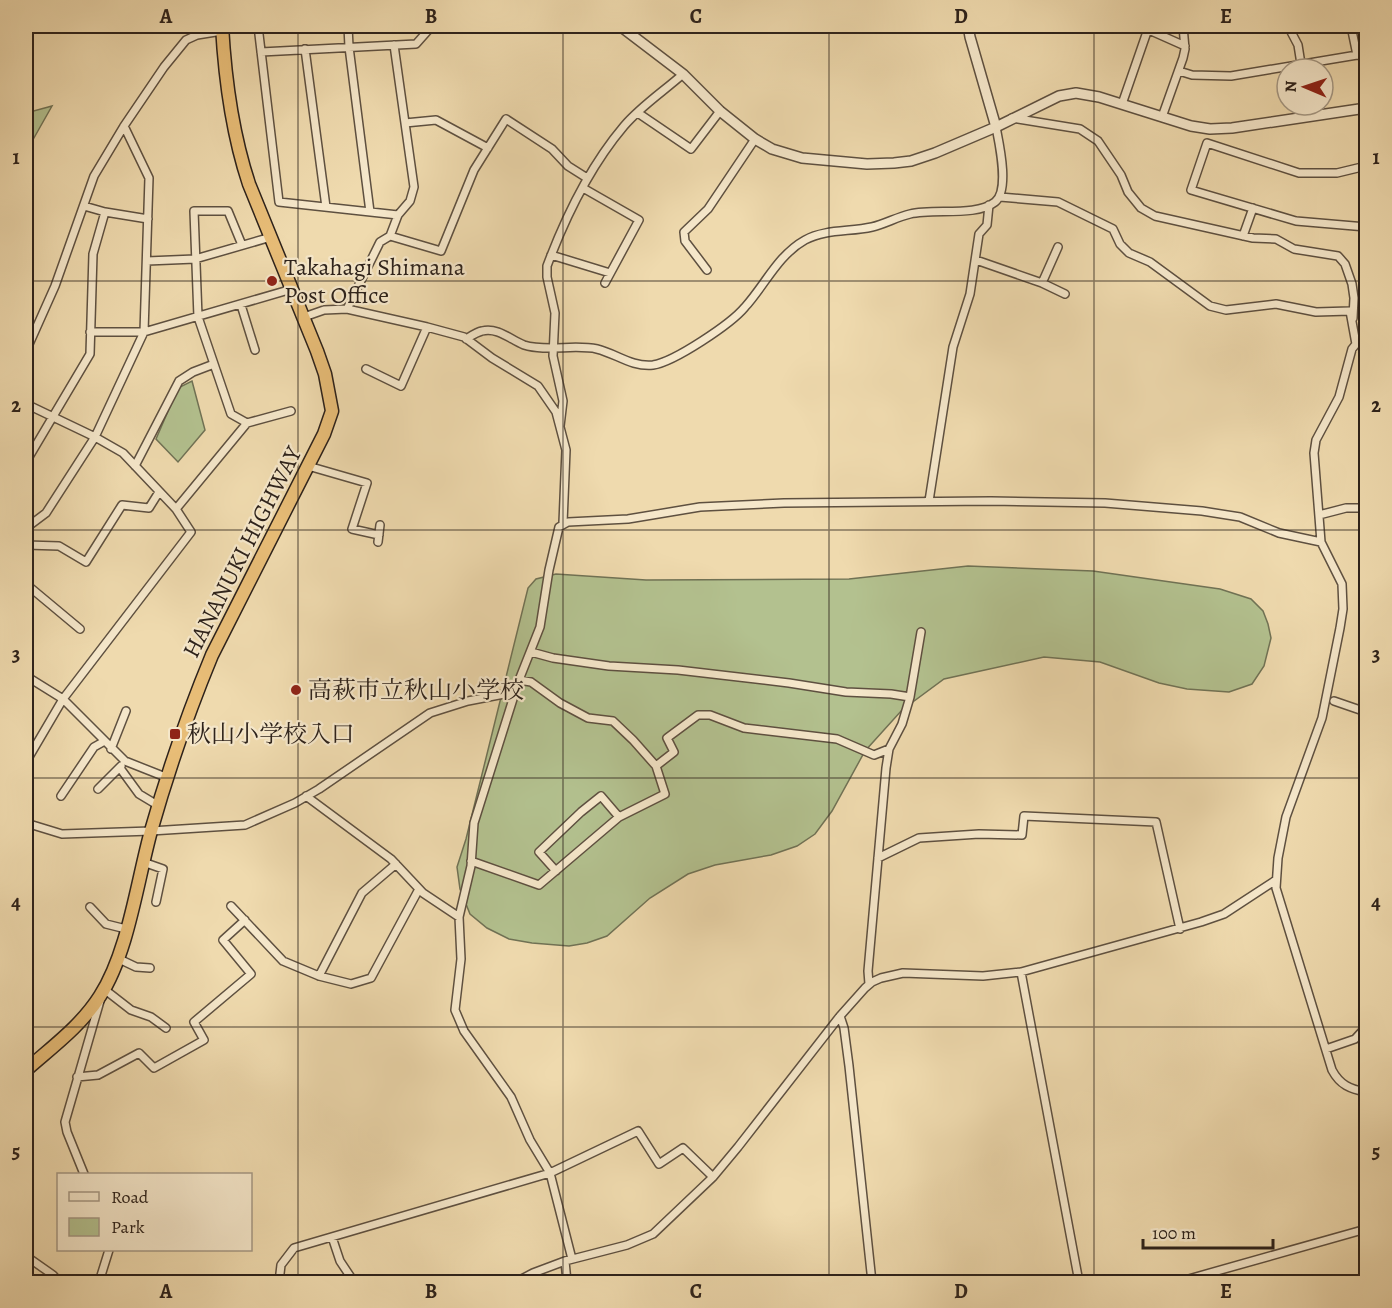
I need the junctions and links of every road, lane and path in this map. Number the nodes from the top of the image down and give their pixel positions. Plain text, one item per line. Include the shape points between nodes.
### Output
1 (258, 26) edge
2 (348, 26) edge
3 (432, 26) edge
4 (620, 26) edge
5 (968, 26) edge
6 (1140, 26) edge
7 (1183, 26) edge
8 (1287, 26) edge
9 (1351, 26) edge
10 (222, 28) edge
11 (1148, 29) junction
12 (394, 45) junction
13 (349, 46) junction
14 (1185, 46) junction
15 (305, 49) junction
16 (261, 52) junction
17 (1357, 55) junction
18 (1366, 56) edge
19 (1300, 57) edge
20 (1335, 59) edge
21 (1275, 68) edge
22 (1179, 71) junction
23 (683, 74) junction
24 (1122, 104) junction
25 (1366, 108) edge
26 (720, 111) junction
27 (638, 113) junction
28 (1162, 117) junction
29 (1012, 118) junction
30 (405, 123) junction
31 (124, 126) junction
32 (996, 127) junction
33 (755, 139) junction
34 (488, 147) junction
35 (1366, 166) edge
36 (587, 178) junction
37 (583, 188) junction
38 (1000, 197) junction
39 (989, 205) junction
40 (84, 206) junction
41 (326, 207) junction
42 (1253, 208) junction
43 (105, 212) junction
44 (370, 212) junction
45 (398, 215) junction
46 (148, 219) junction
47 (1366, 225) edge
48 (390, 236) junction
49 (1243, 236) junction
50 (271, 237) junction
51 (242, 245) junction
52 (1058, 247) dead end
53 (551, 255) junction
54 (195, 259) junction
55 (976, 260) junction
56 (147, 261) junction
57 (707, 270) dead end
58 (610, 273) junction
59 (605, 282) dead end
60 (1042, 283) junction
61 (292, 289) junction
62 (1065, 294) dead end
63 (242, 305) junction
64 (347, 309) junction
65 (198, 317) junction
66 (304, 317) junction
67 (1353, 318) junction
68 (428, 327) junction
69 (90, 332) junction
70 (144, 332) junction
71 (1366, 336) edge
72 (466, 339) junction
73 (1356, 344) junction
74 (553, 347) junction
75 (26, 351) edge
76 (255, 351) dead end
77 (214, 364) junction
78 (366, 369) dead end
79 (26, 404) edge
80 (291, 411) dead end
81 (53, 417) junction
82 (247, 423) junction
83 (560, 426) junction
84 (95, 437) junction
85 (26, 462) edge
86 (135, 466) junction
87 (308, 466) junction
88 (159, 492) junction
89 (929, 501) junction
90 (1366, 508) edge
91 (176, 509) junction
92 (1319, 515) junction
93 (562, 523) junction
94 (380, 525) dead end
95 (26, 528) edge
96 (1321, 542) junction
97 (26, 545) edge
98 (26, 584) edge
99 (80, 629) dead end
100 (921, 632) dead end
101 (531, 652) junction
102 (26, 676) edge
103 (519, 680) junction
104 (515, 692) junction
105 (910, 697) junction
106 (63, 699) junction
107 (1334, 701) dead end
108 (126, 711) dead end
109 (1366, 712) edge
110 (104, 742) junction
111 (111, 749) junction
112 (889, 749) junction
113 (26, 762) edge
114 (122, 764) junction
115 (656, 766) junction
116 (168, 778) junction
117 (98, 789) dead end
118 (62, 796) dead end
119 (306, 796) junction
120 (159, 806) junction
121 (619, 817) junction
122 (26, 823) edge
123 (151, 831) junction
124 (878, 858) junction
125 (471, 861) junction
126 (143, 862) junction
127 (396, 864) junction
128 (556, 871) junction
129 (1276, 880) junction
130 (419, 889) junction
131 (156, 902) dead end
132 (231, 906) dead end
133 (90, 908) dead end
134 (459, 916) junction
135 (244, 920) junction
136 (126, 929) junction
137 (1180, 929) junction
138 (117, 958) junction
139 (150, 968) dead end
140 (1021, 972) junction
141 (319, 976) junction
142 (869, 984) junction
143 (102, 992) junction
144 (840, 1016) junction
145 (1366, 1027) edge
146 (166, 1028) dead end
147 (1326, 1048) junction
148 (26, 1070) edge
149 (77, 1077) junction
150 (1366, 1092) edge
151 (84, 1173) edge
152 (550, 1173) junction
153 (713, 1177) junction
154 (1366, 1229) edge
155 (332, 1237) junction
156 (109, 1251) edge
157 (26, 1256) edge
158 (568, 1260) junction
159 (59, 1282) edge
160 (99, 1282) edge
161 (279, 1282) edge
162 (354, 1282) edge
163 (516, 1282) edge
164 (567, 1282) edge
165 (872, 1282) edge
166 (1079, 1282) edge
167 (1178, 1282) edge

1 - 16 street
2 - 13 street
3 - 12 street via 416,44
4 - 23 street
5 - 32 street
6 - 11 street
7 - 14 street
8 - 19 street
9 - 17 street
10 - 31 street via 186,40
10 - 50 highway, HANANUKI HIGHWAY via 233,125 249,184
11 - 14 street
11 - 24 street
12 - 13 street
12 - 30 street
13 - 15 street
13 - 44 street
14 - 22 street
15 - 16 street
15 - 41 street
16 - 41 street via 279,202
17 - 18 street
17 - 20 street
21 - 22 street via 1219,77
22 - 28 street
23 - 26 street
23 - 27 street
24 - 28 street
24 - 29 street via 1092,95 1069,94
25 - 28 street via 1218,129
26 - 27 street via 690,149
26 - 33 street
27 - 36 street via 620,131
29 - 32 street
29 - 49 street via 1080,129 1098,141 1128,192 1141,208 1155,216
30 - 34 street via 436,120
30 - 45 street via 413,190 410,201
31 - 40 street via 94,176
31 - 46 street via 149,178
32 - 33 street via 935,153 894,164 802,158
32 - 38 street via 1002,168
33 - 57 street via 708,209 684,232 685,241
34 - 36 street via 506,119
34 - 48 street via 474,170 441,251
35 - 42 street via 1337,173 1299,172 1207,143 1191,189
36 - 37 street
37 - 53 street
37 - 58 street via 639,220
38 - 39 street
38 - 67 street via 1058,201 1113,229 1129,253 1150,261 1210,306 1226,310 1276,304 1317,312 1350,311
39 - 55 street via 987,225 979,234
39 - 74 street via 911,213 872,227 804,241 780,262 743,310 697,344 655,365 628,362 594,349
40 - 43 street
40 - 75 street
41 - 44 street
42 - 47 street via 1296,221
42 - 49 street
43 - 46 street
43 - 69 street via 93,254
44 - 45 street
45 - 48 street
46 - 56 street
48 - 64 street via 380,242
49 - 67 street via 1276,239 1294,249 1338,256 1352,284
50 - 51 street
50 - 61 highway, HANANUKI HIGHWAY
51 - 54 street
51 - 54 street via 228,211 194,211
52 - 60 street
53 - 58 street
53 - 74 street via 546,272 555,313
54 - 56 street
54 - 65 street
55 - 60 street
55 - 89 street via 953,346
56 - 70 street
58 - 59 street
60 - 62 street
61 - 63 street
61 - 66 highway, HANANUKI HIGHWAY
63 - 65 street
63 - 76 street
64 - 66 street via 324,310
64 - 68 street
65 - 70 street
65 - 77 street
66 - 87 highway, HANANUKI HIGHWAY via 325,374 332,411
67 - 73 street
68 - 72 street
68 - 78 street via 401,386
69 - 70 street
69 - 81 street via 90,354
70 - 84 street
71 - 73 street
72 - 74 street via 483,330 502,333 525,345
72 - 83 street via 538,386 551,403
73 - 92 street via 1338,397 1314,446
74 - 83 street via 563,401
77 - 82 street via 231,414
77 - 86 street via 179,381
79 - 81 street
80 - 82 street
81 - 84 street
81 - 85 street
82 - 91 street
83 - 93 street via 566,450
84 - 86 street via 123,453
84 - 95 street via 46,513
86 - 88 street
87 - 94 street via 367,483 352,529 379,539
87 - 116 highway, HANANUKI HIGHWAY via 212,655
88 - 91 street
88 - 97 street via 149,508 123,505 86,562 59,546
89 - 93 street via 700,507 628,519
89 - 96 street via 1106,503 1202,511 1240,517 1279,533
90 - 92 street
91 - 106 street via 191,532
92 - 96 street
93 - 101 street via 556,533 542,618
96 - 129 street via 1342,584 1343,609 1322,718 1286,817
98 - 99 street
100 - 105 street
101 - 103 street
101 - 105 street via 609,666 678,670
102 - 106 street
103 - 104 street
103 - 115 street via 531,682 588,718 612,721
104 - 119 street via 430,713
104 - 125 street via 474,823
105 - 112 street
106 - 110 street
106 - 113 street
107 - 109 street
108 - 111 street
110 - 111 street
110 - 118 street via 94,747
111 - 114 street
112 - 115 street via 874,754 837,739 744,728 698,715 667,738 674,753
112 - 124 street
114 - 116 street
114 - 117 street
114 - 120 street via 140,794
115 - 121 street via 665,794
116 - 120 highway, HANANUKI HIGHWAY
119 - 123 street via 245,825
119 - 127 street
120 - 123 highway, HANANUKI HIGHWAY
121 - 128 street
121 - 128 street via 601,796 580,812 539,852
122 - 123 street via 62,834
123 - 126 highway, HANANUKI HIGHWAY
124 - 137 street via 918,838 1022,835 1024,816 1156,822
124 - 142 street
125 - 128 street via 539,885
125 - 134 street
126 - 131 street via 163,869
126 - 136 highway, HANANUKI HIGHWAY
127 - 130 street
127 - 141 street via 362,893
129 - 137 street via 1224,914
129 - 147 street
130 - 134 street
130 - 141 street via 371,978 351,984
132 - 135 street
133 - 136 street via 106,924
134 - 152 street via 461,959 456,1015 511,1097
135 - 141 street via 283,961
135 - 149 street via 223,940 251,974 194,1022 204,1040 154,1068 140,1053 98,1075
136 - 138 highway, HANANUKI HIGHWAY
137 - 140 street
138 - 139 street via 136,967
138 - 143 highway, HANANUKI HIGHWAY
140 - 142 street via 983,976 903,973
140 - 166 street
142 - 144 street
143 - 146 street
143 - 148 highway, HANANUKI HIGHWAY via 78,1023
143 - 149 street
144 - 153 street
144 - 165 street
145 - 147 street via 1355,1039
147 - 150 street via 1336,1078 1346,1086
149 - 151 street via 66,1122
152 - 153 street via 638,1131 659,1164 683,1148
152 - 155 street
152 - 158 street
153 - 158 street via 642,1240
154 - 167 street
155 - 161 street via 294,1248 281,1265
155 - 162 street via 340,1261
156 - 160 street
157 - 159 street
158 - 163 street
158 - 164 street

